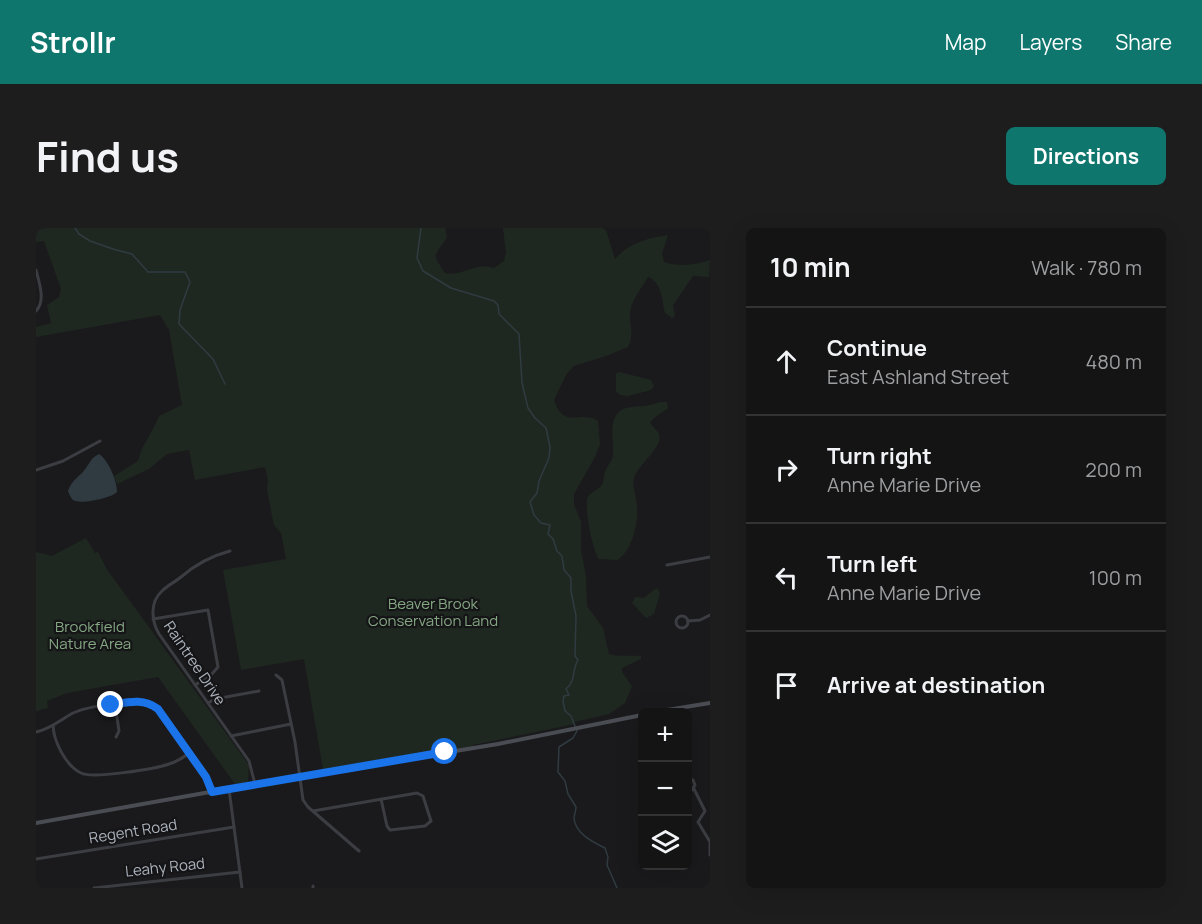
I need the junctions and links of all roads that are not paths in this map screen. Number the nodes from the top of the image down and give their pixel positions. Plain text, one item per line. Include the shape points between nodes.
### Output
1 (36, 270) edge
2 (36, 311) edge
3 (100, 441) dead end
4 (36, 470) edge
5 (230, 551) dead end
6 (710, 556) edge
7 (667, 565) dead end
8 (710, 615) edge
9 (153, 620) junction
10 (688, 621) dead end
11 (276, 675) dead end
12 (195, 685) junction
13 (259, 691) dead end
14 (208, 703) junction
15 (710, 703) edge
16 (116, 704) junction
17 (680, 708) edge
18 (638, 716) edge
19 (291, 724) junction
20 (54, 726) junction
21 (36, 732) edge
22 (231, 736) junction
23 (116, 737) dead end
24 (189, 753) junction
25 (299, 776) junction
26 (692, 780) edge
27 (255, 784) junction
28 (229, 789) junction
29 (693, 789) joint
30 (212, 792) junction
31 (381, 799) junction
32 (313, 811) junction
33 (36, 824) edge
34 (234, 827) junction
35 (359, 851) dead end
36 (710, 855) edge
37 (36, 859) edge
38 (240, 872) junction
39 (113, 886) edge
40 (94, 888) edge
41 (242, 888) edge

1 - 2 street via 42,299
3 - 4 street
5 - 9 street, Raintree Drive via 193,566 164,589 156,598
6 - 7 street
8 - 10 street
9 - 12 street, Raintree Drive
9 - 12 street via 208,610 218,667
11 - 19 street via 282,680
12 - 14 street, Raintree Drive
13 - 14 street
14 - 22 street, Raintree Drive
15 - 17 main road
16 - 20 street via 74,713
16 - 23 street
16 - 24 street via 150,703
18 - 25 main road via 498,744
19 - 22 street
19 - 25 street
20 - 21 street
20 - 24 street via 66,759 86,775 167,765
22 - 27 street, Raintree Drive via 249,761
24 - 30 street
25 - 27 main road
25 - 32 street via 303,800
26 - 29 street
27 - 28 main road
28 - 30 main road
28 - 34 street
29 - 36 street via 705,811 698,822 710,842
30 - 33 main road
31 - 31 street via 421,794 431,821 425,826 390,830
31 - 32 street
32 - 35 street
34 - 37 street, Regent Road
34 - 38 street
38 - 39 street, Leahy Road
38 - 41 street
39 - 40 street, Leahy Road

